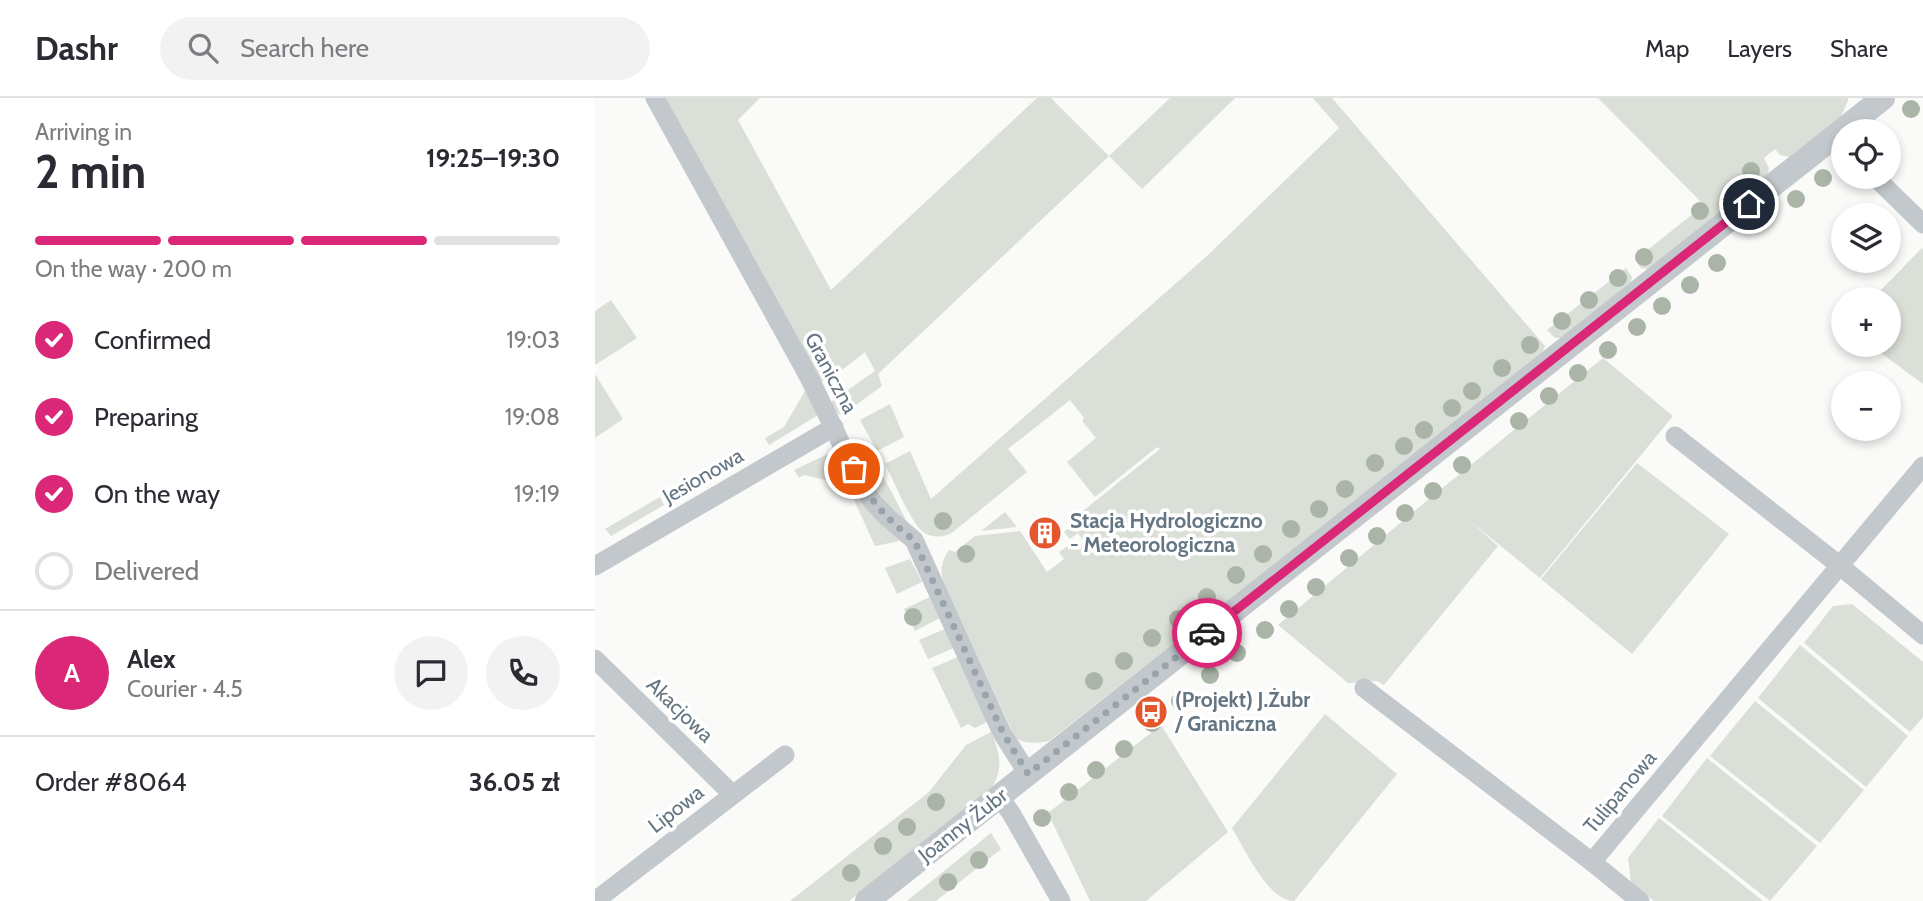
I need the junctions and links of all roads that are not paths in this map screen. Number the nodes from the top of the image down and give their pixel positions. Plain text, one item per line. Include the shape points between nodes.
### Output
1 (655, 98) edge
2 (1883, 98) edge
3 (1860, 119) edge
4 (1831, 145) edge
5 (1887, 189) edge
6 (1923, 224) edge
7 (834, 427) junction
8 (1675, 436) dead end
9 (1923, 466) edge
10 (1839, 565) junction
11 (595, 566) edge
12 (1923, 635) edge
13 (595, 659) edge
14 (1364, 688) dead end
15 (785, 755) dead end
16 (1028, 774) junction
17 (732, 794) junction
18 (999, 797) junction
19 (1592, 862) junction
20 (595, 901) edge
21 (867, 901) edge
22 (1061, 901) edge
23 (1640, 901) edge

1 - 7 street, Graniczna
2 - 3 street, Joanny Żubr
4 - 16 street, Joanny Żubr
5 - 6 street
7 - 11 street, Jesionowa
7 - 16 street, Graniczna via 872,501 914,540 1003,733
8 - 10 street
9 - 10 street, Tulipanowa
10 - 12 street
10 - 19 street, Tulipanowa
13 - 17 street, Akacjowa
14 - 19 street, Tulipanowa
15 - 17 street, Lipowa
16 - 18 street, Joanny Żubr
17 - 20 street, Lipowa
18 - 21 street, Joanny Żubr
18 - 22 street
19 - 23 street

